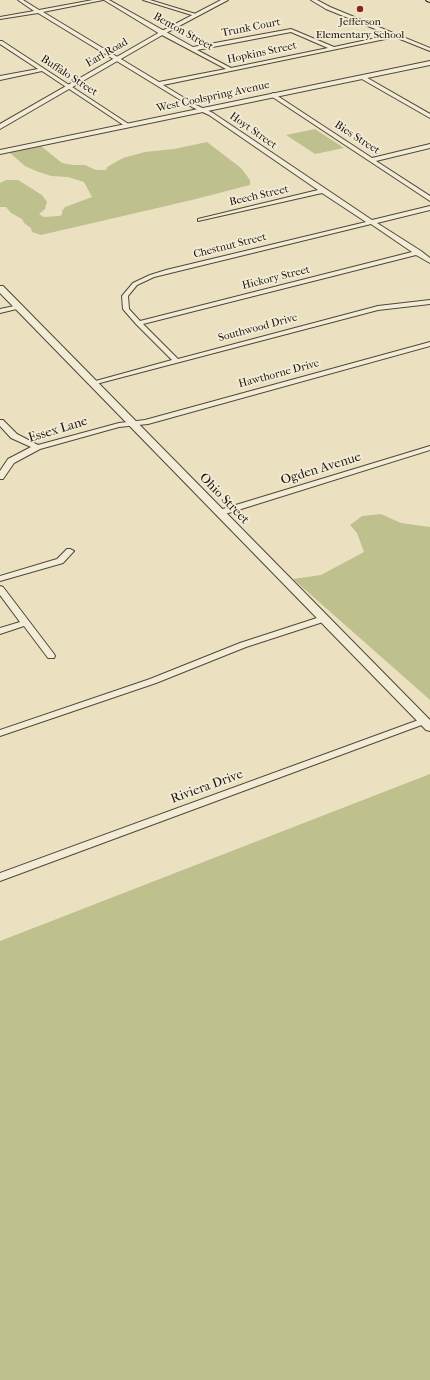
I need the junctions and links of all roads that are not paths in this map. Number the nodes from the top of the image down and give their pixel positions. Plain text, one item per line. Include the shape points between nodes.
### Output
1 (20, 0) edge
2 (101, 0) edge
3 (106, 0) edge
4 (145, 0) edge
5 (225, 0) edge
6 (313, 0) edge
7 (38, 11) junction
8 (197, 15) junction
9 (0, 18) edge
10 (162, 33) junction
11 (394, 36) junction
12 (0, 42) edge
13 (333, 48) junction
14 (194, 49) junction
15 (430, 50) edge
16 (116, 59) junction
17 (430, 63) edge
18 (42, 70) junction
19 (230, 70) junction
20 (362, 77) junction
21 (0, 78) edge
22 (158, 84) junction
23 (68, 87) junction
24 (273, 95) junction
25 (202, 110) junction
26 (430, 116) edge
27 (127, 125) junction
28 (0, 127) edge
29 (430, 146) edge
30 (0, 152) edge
31 (372, 160) junction
32 (322, 191) junction
33 (430, 199) edge
34 (430, 208) edge
35 (200, 220) dead end
36 (370, 222) junction
37 (418, 252) junction
38 (430, 261) edge
39 (0, 288) edge
40 (430, 302) edge
41 (18, 307) junction
42 (0, 311) edge
43 (138, 323) junction
44 (430, 344) edge
45 (177, 361) junction
46 (94, 383) junction
47 (0, 422) edge
48 (134, 423) junction
49 (37, 447) junction
50 (430, 448) edge
51 (0, 477) edge
52 (219, 513) junction
53 (70, 551) dead end
54 (0, 579) edge
55 (0, 589) edge
56 (323, 619) junction
57 (25, 624) junction
58 (0, 631) edge
59 (51, 656) dead end
60 (427, 724) edge
61 (0, 733) edge
62 (0, 877) edge

1 - 7 street, Hoyt Street
2 - 7 street
3 - 10 street, Benton Street
4 - 8 street
5 - 8 street, Earl Road
6 - 11 street
7 - 9 street
7 - 16 street, Hoyt Street
8 - 10 street, Earl Road
10 - 14 street, Benton Street
10 - 16 street, Earl Road
11 - 13 street, Hopkins Street
11 - 15 street
12 - 18 street, Buffalo Street
13 - 14 street, Trunk Court via 291,30
13 - 19 street, Hopkins Street
14 - 19 street, Benton Street
16 - 22 street, Hoyt Street
16 - 23 street, Earl Road
17 - 20 street, West Coolspring Avenue
18 - 21 street
18 - 23 street, Buffalo Street
19 - 22 street, Hopkins Street
20 - 24 street, West Coolspring Avenue
20 - 26 street
22 - 25 street, Hoyt Street
23 - 27 street, Buffalo Street
23 - 28 street, Earl Road
24 - 25 street, West Coolspring Avenue
24 - 31 street, Bies Street
25 - 27 street, West Coolspring Avenue
25 - 32 street, Hoyt Street
27 - 30 street, West Coolspring Avenue
29 - 31 street
31 - 33 street, Bies Street
32 - 35 street, Beech Street
32 - 36 street, Hoyt Street
34 - 36 street, Chestnut Street
36 - 37 street, Hoyt Street
36 - 43 street, Chestnut Street via 152,276 135,284 125,296 126,309
37 - 38 street, Hoyt Street
37 - 43 street, Hickory Street
39 - 41 street, Ohio Street
40 - 45 street, Southwood Drive via 378,308
41 - 42 street
41 - 46 street, Ohio Street
43 - 45 street, Chestnut Street
44 - 48 street, Hawthorne Drive
45 - 46 street, Southwood Drive
46 - 48 street, Ohio Street
47 - 49 street via 14,436
48 - 49 street, Essex Lane
48 - 52 street, Ohio Street
49 - 51 street, Essex Lane via 12,461
50 - 52 street, Ogden Avenue
52 - 56 street, Ohio Street
53 - 54 street via 60,561
55 - 57 street
56 - 60 street, Ohio Street
56 - 61 street via 243,645 153,680
57 - 58 street
57 - 59 street
60 - 62 street, Riviera Drive

